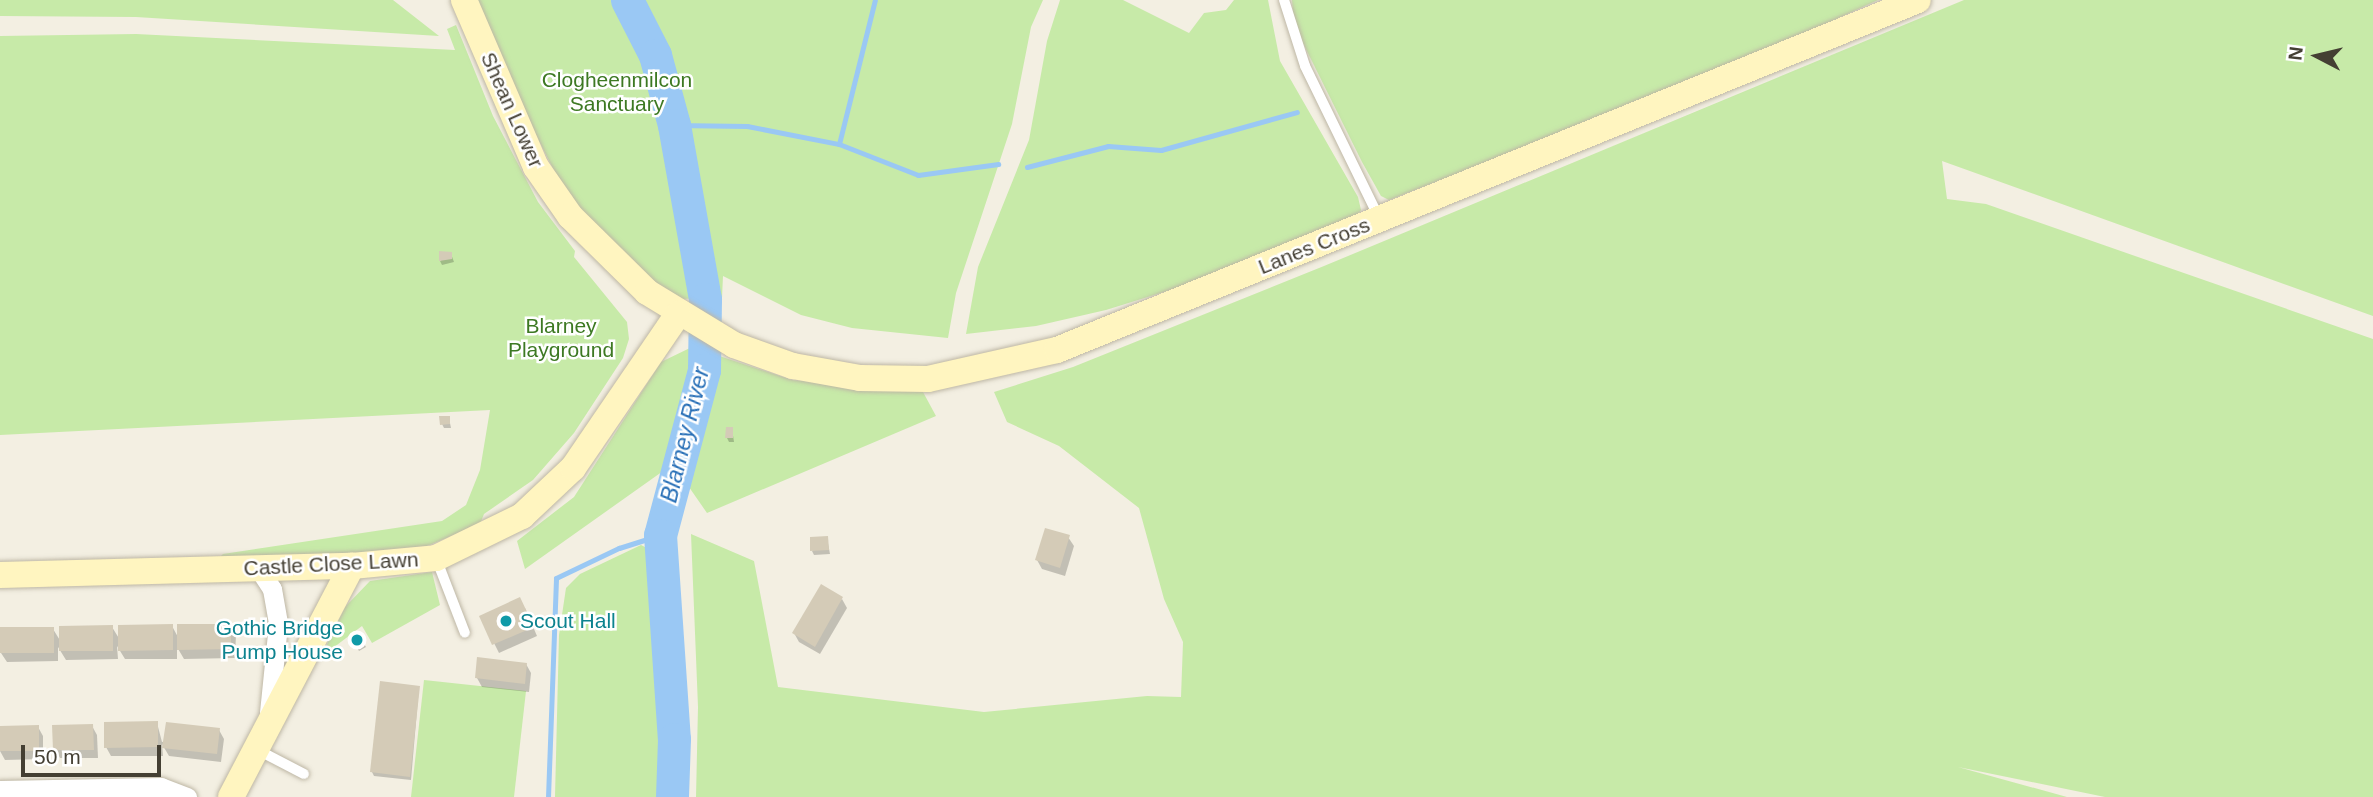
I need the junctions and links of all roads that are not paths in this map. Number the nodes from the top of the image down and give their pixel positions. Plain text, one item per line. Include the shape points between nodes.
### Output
1 (464, 0) edge
2 (1284, 0) edge
3 (1918, 0) edge
4 (1379, 219) junction
5 (648, 292) junction
6 (687, 319) junction
7 (655, 350) junction
8 (436, 558) junction
9 (352, 566) junction
10 (259, 569) junction
11 (0, 575) edge
12 (465, 633) dead end
13 (261, 740) junction
14 (304, 774) dead end
15 (0, 790) edge
16 (187, 797) edge
17 (231, 797) edge

1 - 5 street, Shean Lower via 536,167 570,216
2 - 4 lane via 1305,66
3 - 4 street, Lanes Cross
4 - 6 street, Lanes Cross via 1057,349 964,374 928,379 860,378 793,366 734,345
5 - 6 street, Shean Lower
5 - 7 street via 657,307
6 - 7 street, Castle Close Lawn
7 - 8 street, Castle Close Lawn via 609,421 565,476 522,516
8 - 9 street, Castle Close Lawn
8 - 12 lane
9 - 10 street, Castle Close Lawn
9 - 13 street
10 - 11 street, Castle Close Lawn
10 - 13 street via 272,589 278,624 277,671
13 - 14 lane
13 - 17 street
15 - 16 street via 161,786

